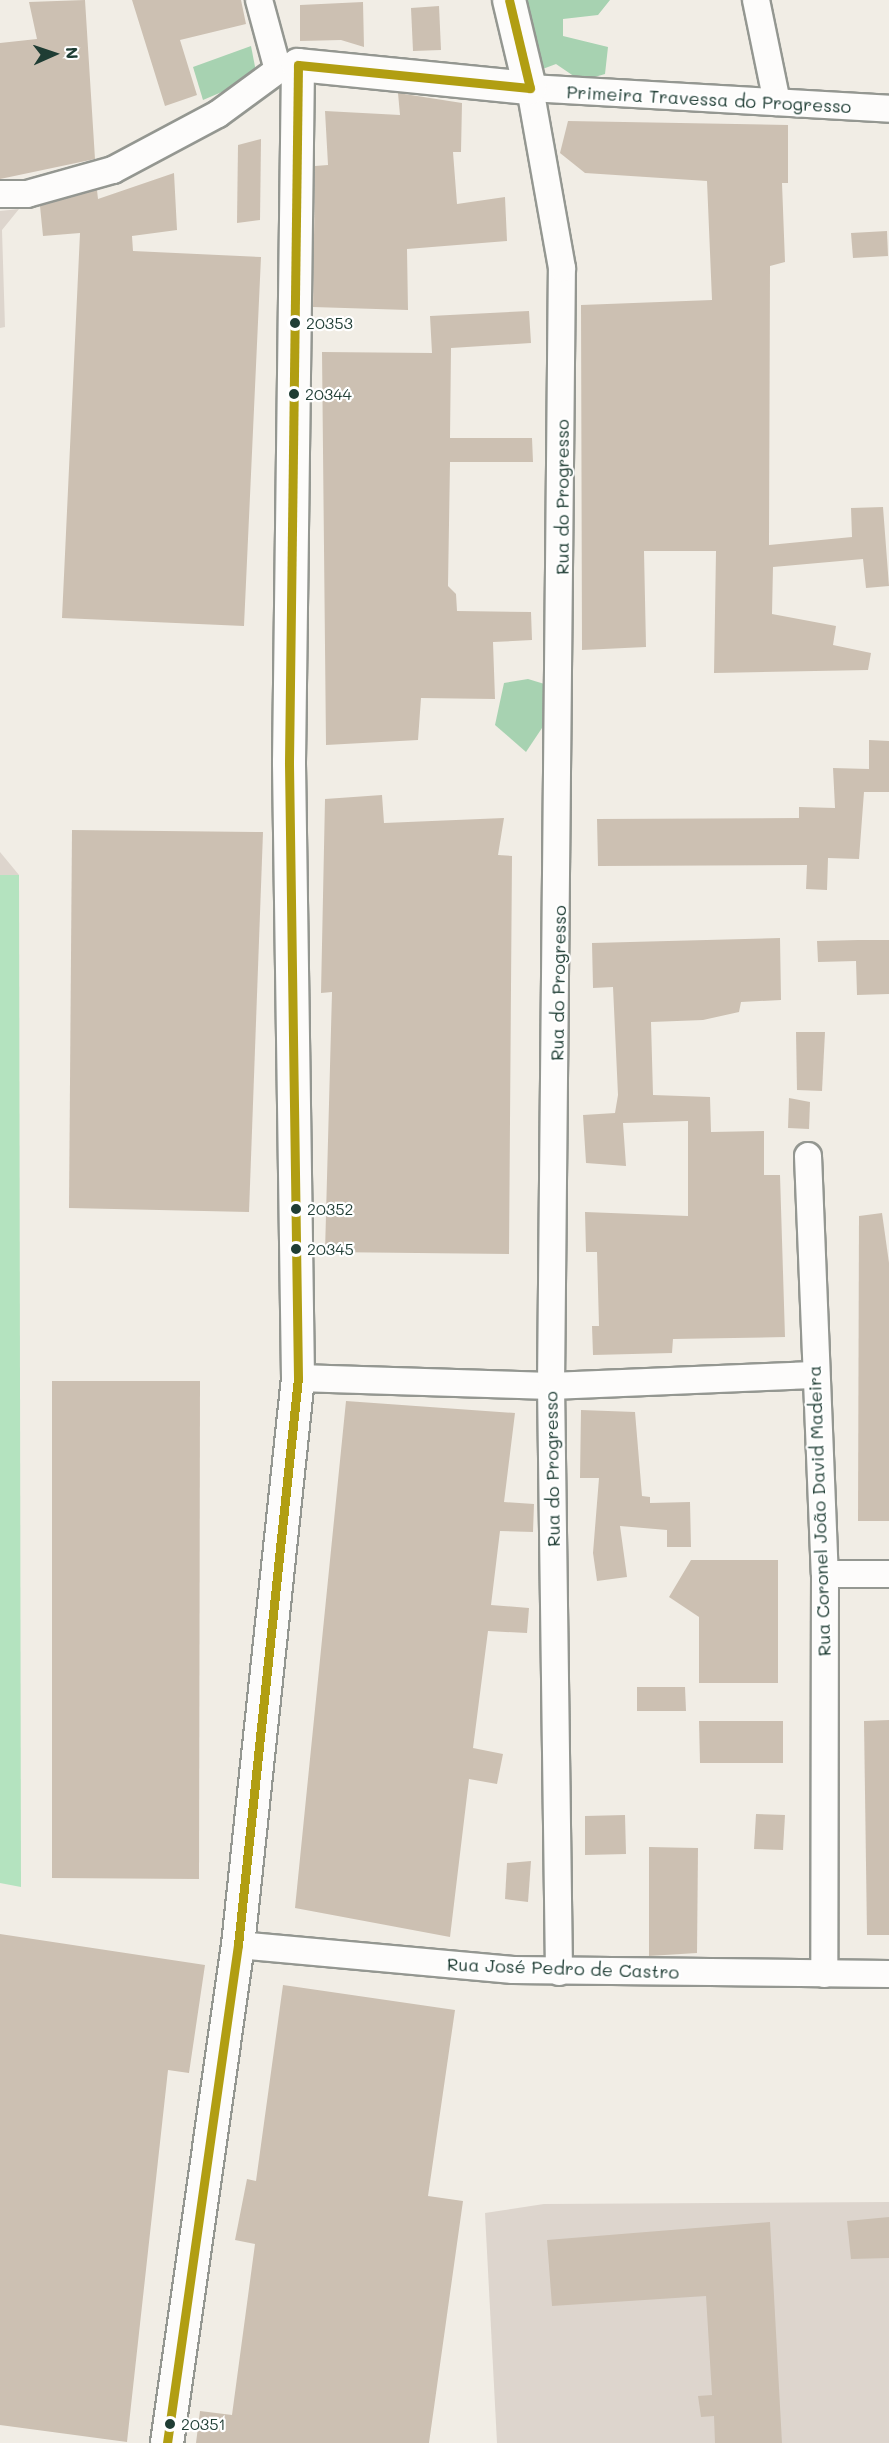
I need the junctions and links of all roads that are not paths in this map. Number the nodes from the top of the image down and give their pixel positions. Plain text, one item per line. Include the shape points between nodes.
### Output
1 (258, 0) edge
2 (509, 0) edge
3 (756, 0) edge
4 (288, 68) junction
5 (530, 88) junction
6 (777, 102) junction
7 (889, 109) edge
8 (0, 195) edge
9 (808, 1156) dead end
10 (814, 1375) junction
11 (298, 1378) junction
12 (551, 1386) junction
13 (825, 1574) junction
14 (889, 1574) edge
15 (238, 1945) junction
16 (559, 1972) junction
17 (824, 1974) junction
18 (889, 1974) edge
19 (167, 2443) edge

1 - 4 street
2 - 5 street, Rua do Progresso
3 - 6 street
4 - 5 street
4 - 8 street via 148,154 53,188
4 - 11 street via 289,762
5 - 6 street, Primeira Travessa do Progresso
5 - 12 street, Rua do Progresso via 562,268
6 - 7 street, Primeira Travessa do Progresso
9 - 10 street, Rua Coronel João David Madeira
10 - 12 street
10 - 13 street, Rua Coronel João David Madeira
11 - 12 street
11 - 15 street
12 - 16 street, Rua do Progresso
13 - 14 street
13 - 17 street, Rua Coronel João David Madeira
15 - 16 street, Rua José Pedro de Castro
15 - 19 street
16 - 17 street, Rua José Pedro de Castro
17 - 18 street, Rua José Pedro de Castro

